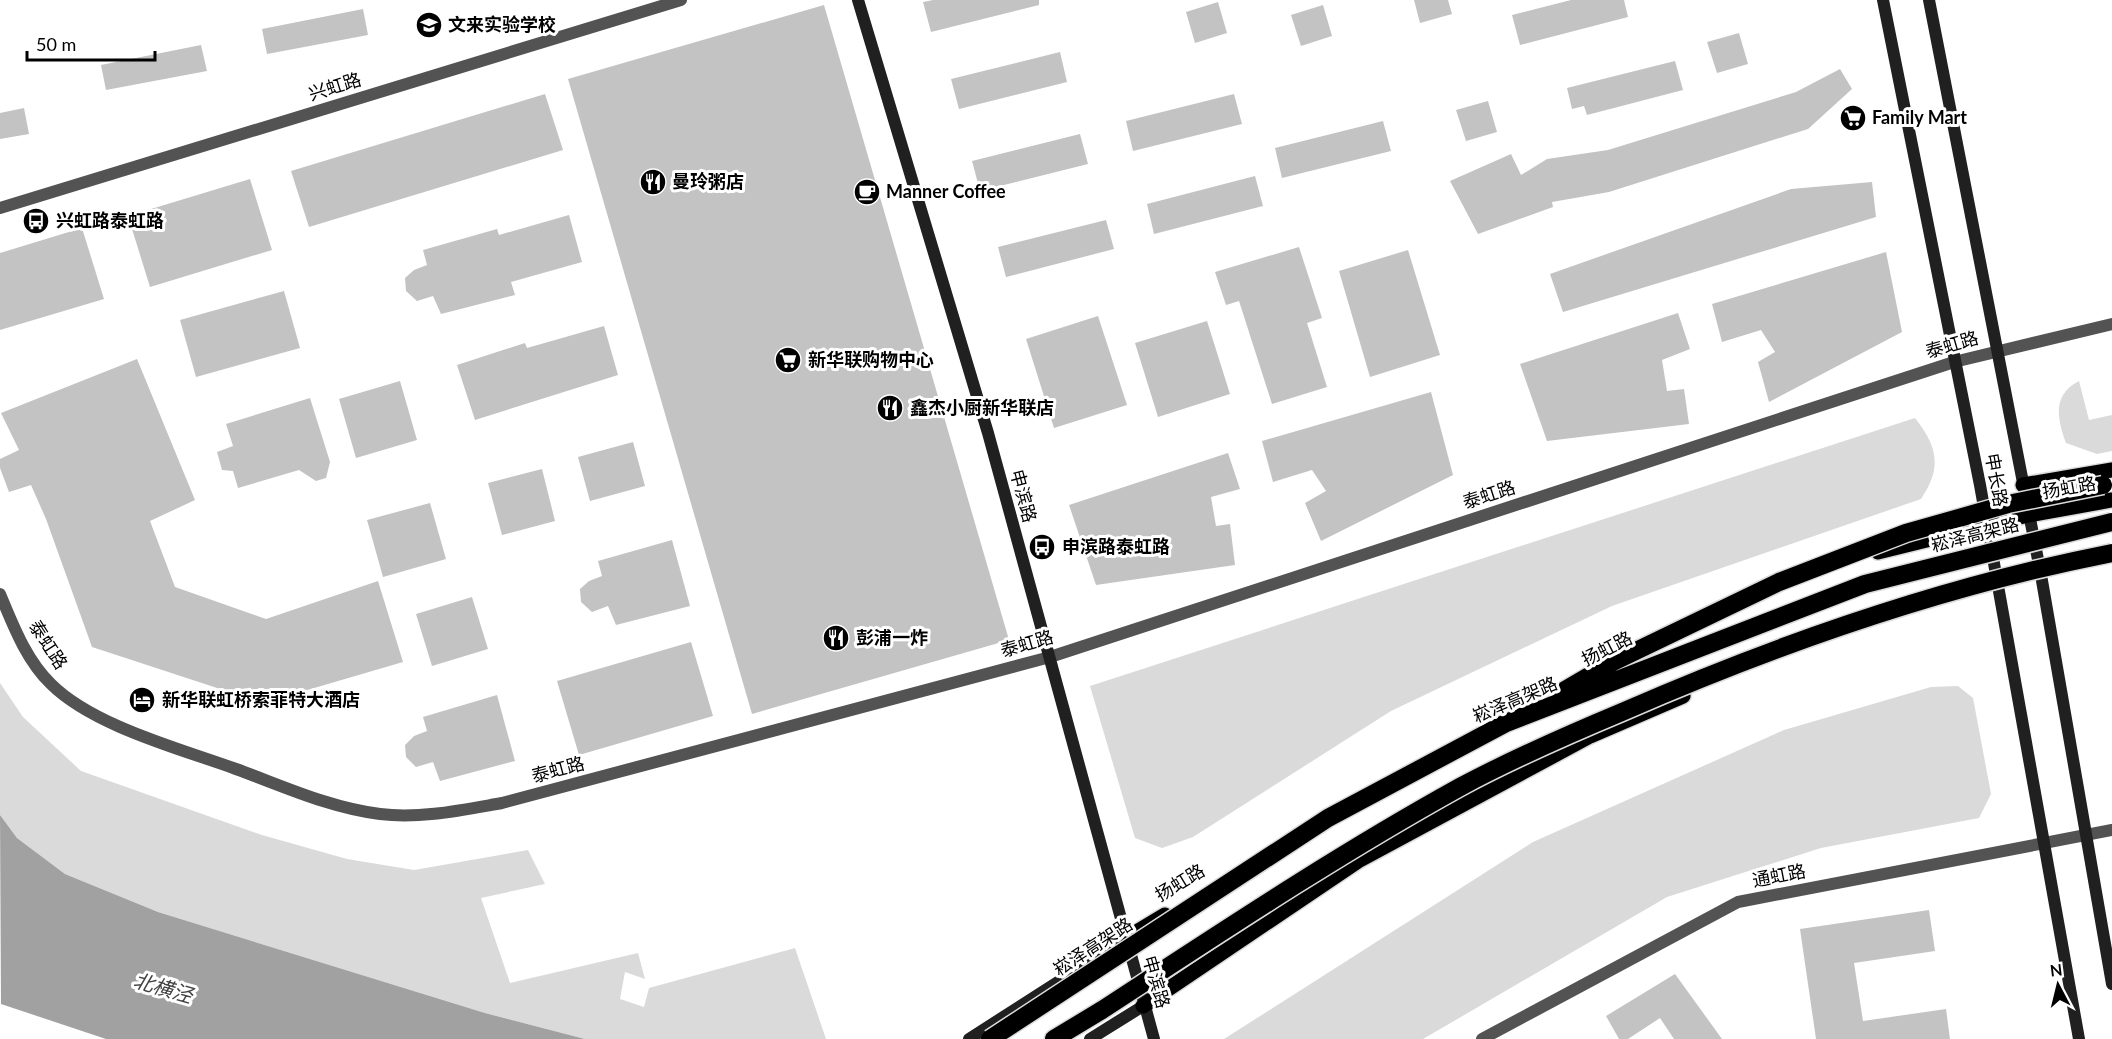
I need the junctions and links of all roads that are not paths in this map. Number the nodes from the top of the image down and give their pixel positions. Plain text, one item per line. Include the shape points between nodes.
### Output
1 (681, 0) edge
2 (858, 0) edge
3 (1883, 0) edge
4 (1929, 0) edge
5 (0, 208) edge
6 (2112, 324) edge
7 (1996, 351) junction
8 (1954, 362) junction
9 (2112, 470) edge
10 (2112, 483) edge
11 (2023, 484) junction
12 (2112, 500) edge
13 (2028, 515) junction
14 (2112, 522) edge
15 (1986, 524) junction
16 (2112, 553) edge
17 (2112, 559) edge
18 (2041, 575) junction
19 (1997, 585) junction
20 (0, 594) edge
21 (1050, 657) junction
22 (1506, 723) junction
23 (2112, 830) edge
24 (2086, 834) junction
25 (2045, 842) junction
26 (1125, 939) junction
27 (2112, 984) edge
28 (1143, 1006) junction
29 (1102, 1010) junction
30 (969, 1039) edge
31 (990, 1039) edge
32 (1054, 1039) edge
33 (1071, 1039) edge
34 (1090, 1039) edge
35 (1154, 1039) edge
36 (1482, 1039) edge
37 (2079, 1039) edge

1 - 5 street, 兴虹路
2 - 21 main road, 申滨路 via 988,433
3 - 8 main road, 申长路
4 - 7 main road, 申长路
6 - 7 street, 泰虹路
7 - 8 street, 泰虹路
7 - 11 main road, 申长路
8 - 15 main road, 申长路
8 - 21 street, 泰虹路
9 - 11 main road
10 - 22 highway, bridge via 2008,504 1906,532 1779,582 1613,662
11 - 13 main road, 申长路
12 - 13 main road, 扬虹路
13 - 15 main road, 扬虹路
13 - 18 main road, 申长路
14 - 22 highway, 崧泽高架路, bridge via 1865,585
15 - 19 main road, 申长路
15 - 26 main road, 扬虹路 via 1887,549 1710,619 1394,780
16 - 29 highway, bridge via 1981,584 1859,620 1692,682 1553,741 1461,787 1359,846
17 - 18 main road
18 - 19 main road
18 - 24 main road, 申长路
19 - 25 main road, 申长路
19 - 28 main road via 1809,641 1590,736 1358,861
20 - 21 street, 泰虹路 via 19,639 51,684 90,712 136,733 326,802 380,814 438,814 502,803
21 - 26 main road, 申滨路
22 - 31 highway, 崧泽高架路, bridge via 1328,818
23 - 24 street, 通虹路
24 - 25 street, 通虹路
24 - 27 main road, 申长路
25 - 36 street, 通虹路 via 1738,902
25 - 37 main road, 申长路
26 - 28 main road, 申滨路
26 - 30 main road
28 - 34 main road
28 - 35 main road, 申滨路
29 - 32 highway
29 - 33 highway

